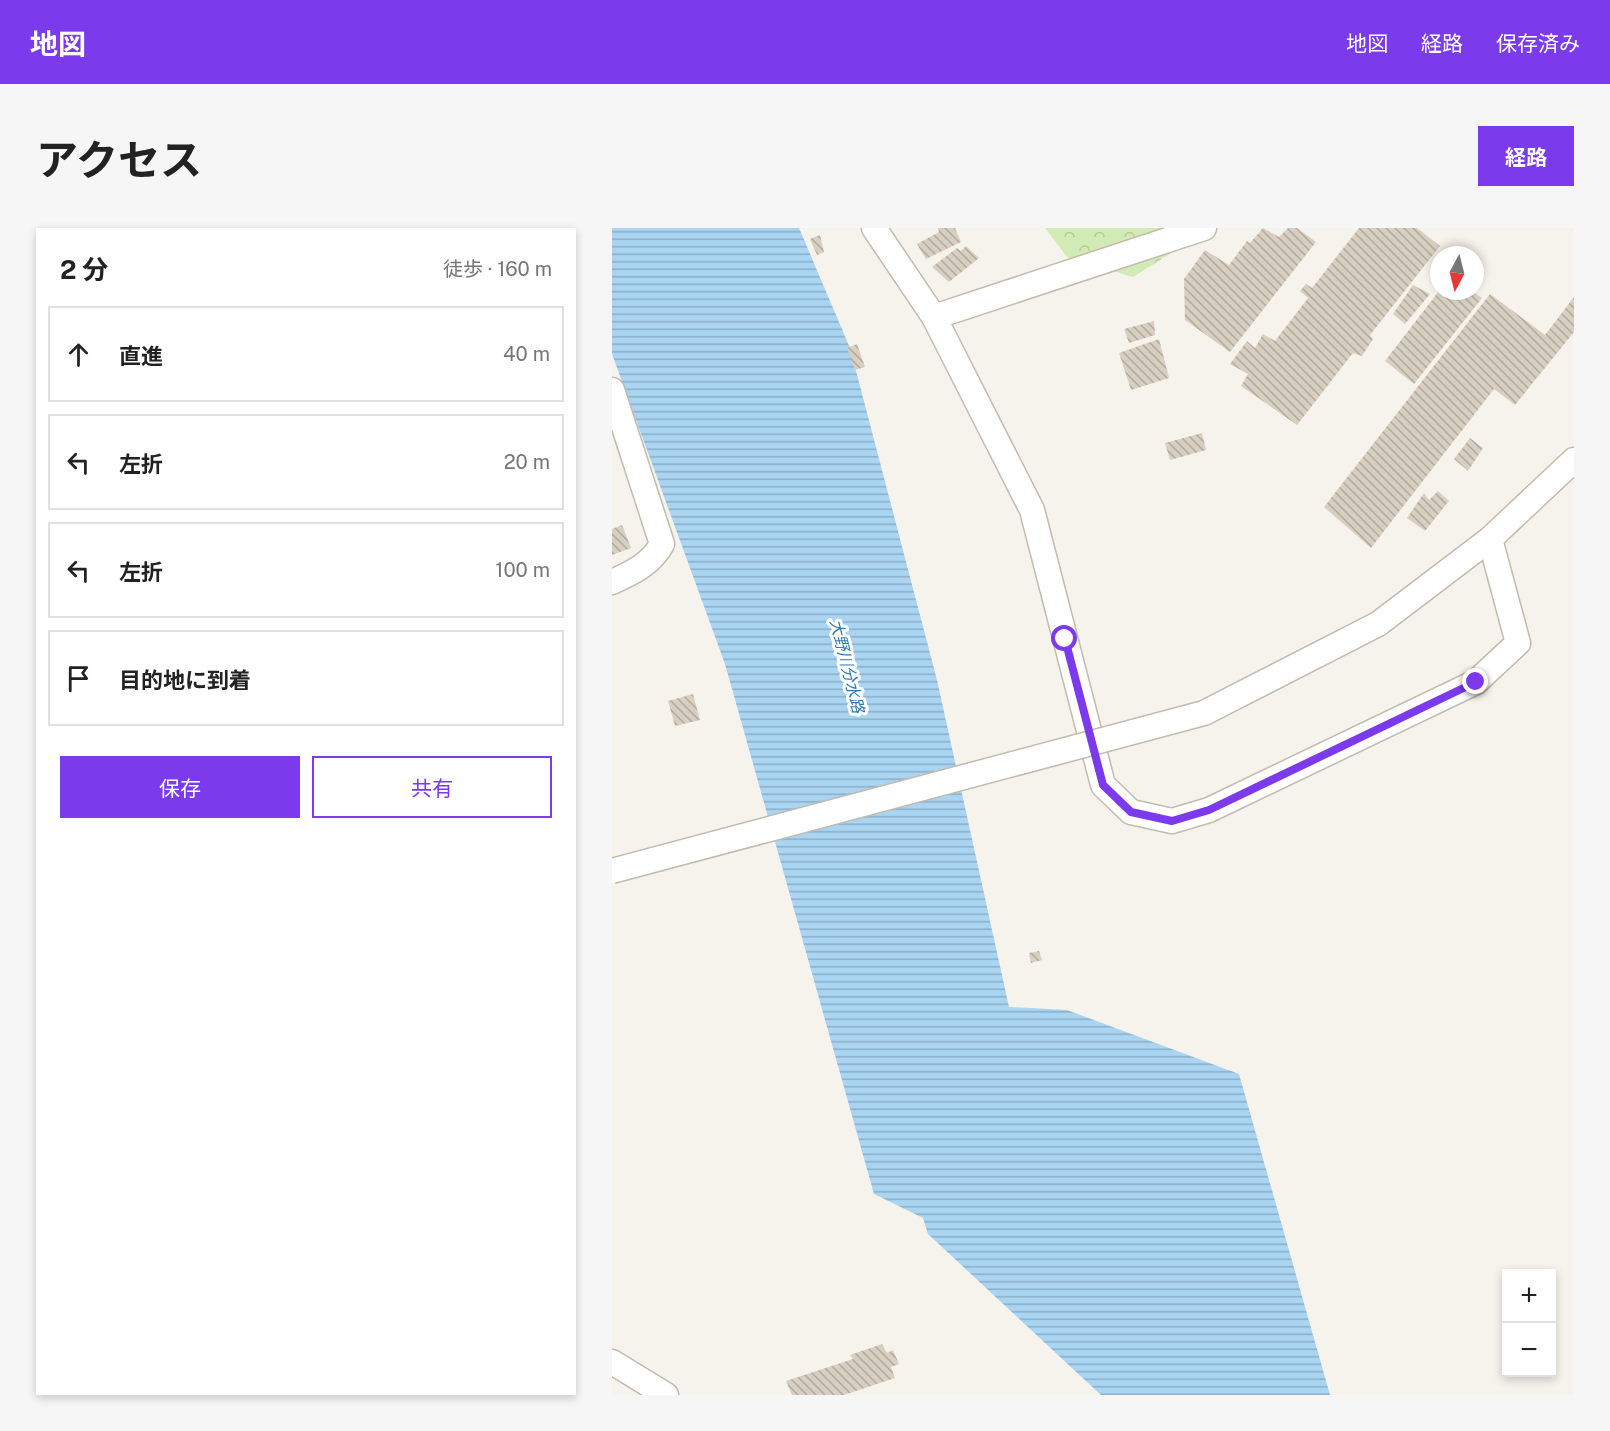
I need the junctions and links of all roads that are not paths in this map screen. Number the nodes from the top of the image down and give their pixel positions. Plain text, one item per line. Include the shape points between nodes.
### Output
1 (874, 228) edge
2 (1204, 228) edge
3 (934, 317) junction
4 (612, 390) edge
5 (1574, 460) edge
6 (1490, 539) junction
7 (612, 582) edge
8 (612, 871) edge
9 (612, 1362) edge
10 (666, 1395) edge

1 - 3 street
2 - 3 street
3 - 6 street via 1032,510 1103,785 1131,812 1172,821 1209,810 1476,682 1518,643
4 - 7 street via 662,544 656,556
5 - 6 street
6 - 8 street, bridge via 1378,624 1204,713
9 - 10 street

